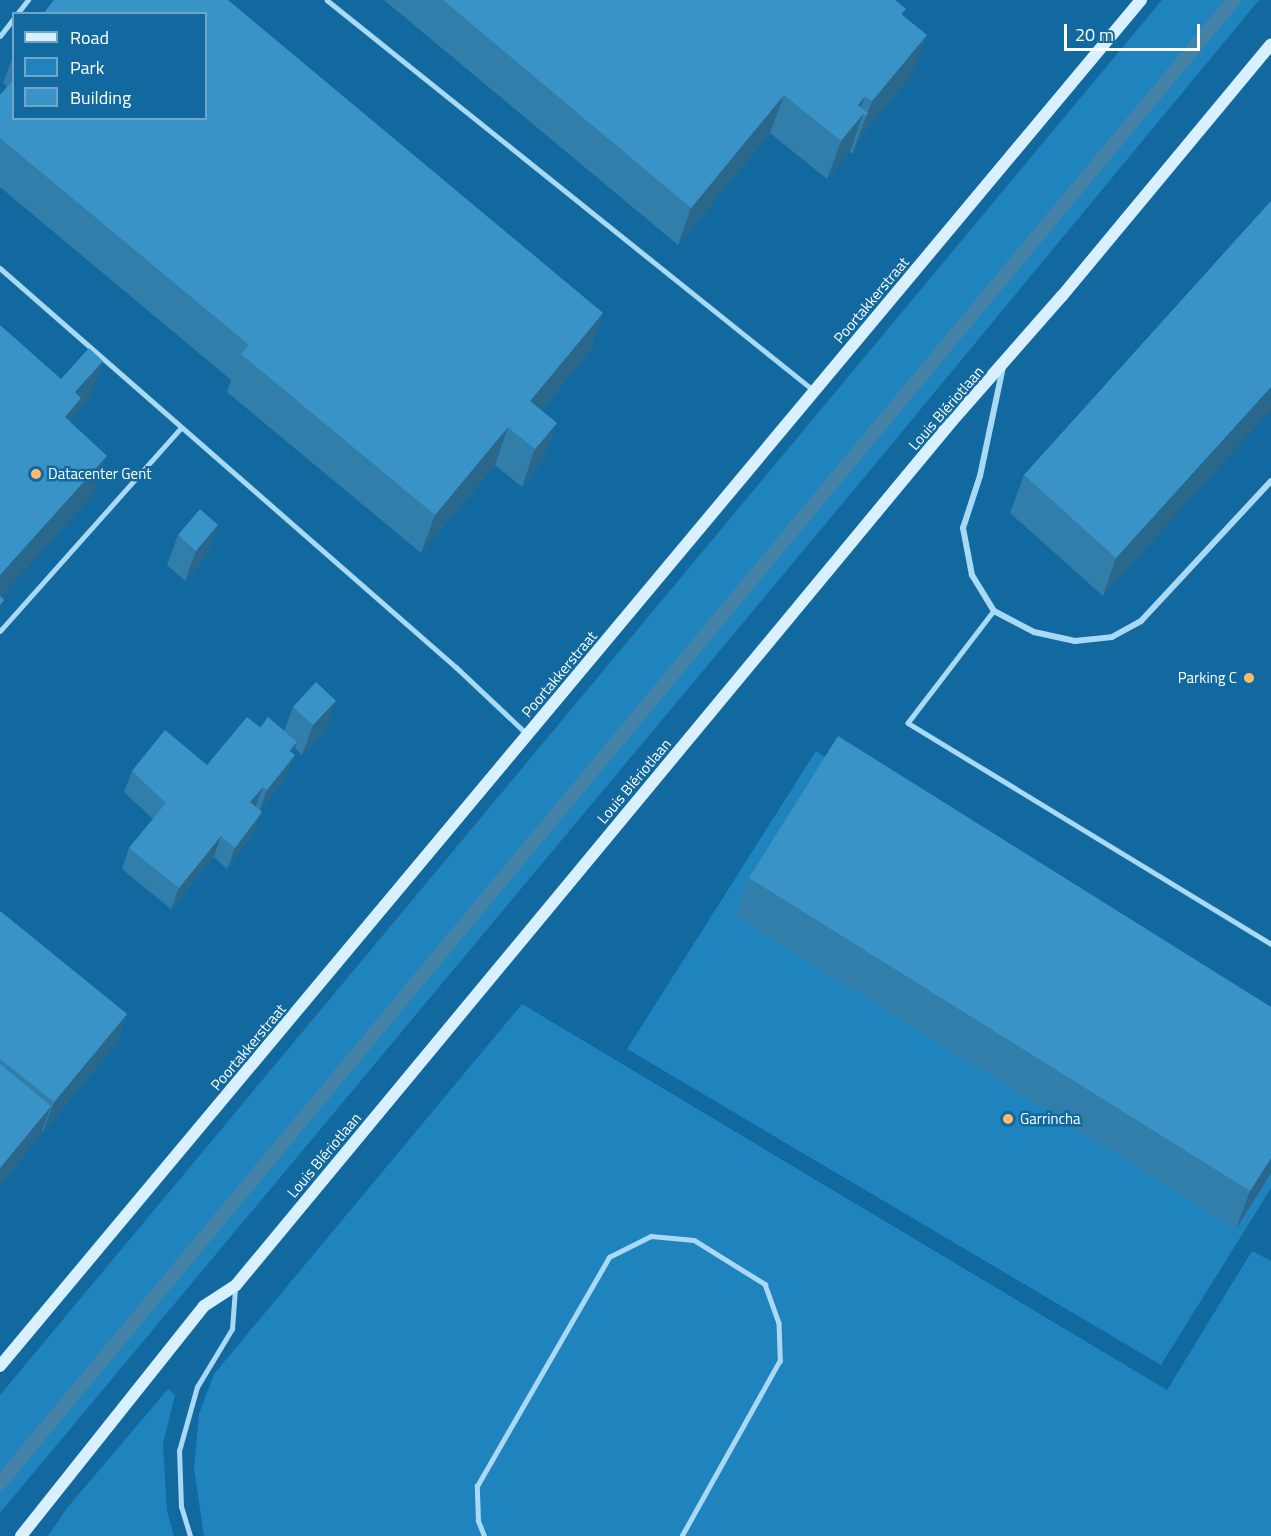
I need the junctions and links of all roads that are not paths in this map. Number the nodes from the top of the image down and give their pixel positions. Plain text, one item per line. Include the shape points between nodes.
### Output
1 (28, 0) edge
2 (327, 0) edge
3 (1141, 0) edge
4 (19, 12) edge
5 (12, 21) edge
6 (0, 36) edge
7 (1271, 44) edge
8 (0, 268) edge
9 (1004, 365) junction
10 (814, 391) junction
11 (181, 428) junction
12 (1271, 481) edge
13 (994, 611) junction
14 (0, 631) edge
15 (528, 735) junction
16 (1271, 944) edge
17 (236, 1285) junction
18 (0, 1366) edge
19 (21, 1536) edge
20 (190, 1536) edge
21 (484, 1536) edge
22 (682, 1536) edge

1 - 4 lane
2 - 10 lane
3 - 10 street, Poortakkerstraat
5 - 6 lane
7 - 9 street, Louis Blériotlaan
8 - 11 lane
9 - 13 street via 980,476 963,528 972,575
9 - 17 street, Louis Blériotlaan via 937,440
10 - 15 street, Poortakkerstraat
11 - 14 lane
11 - 15 lane
12 - 13 street via 1141,621 1112,637 1075,641 1034,632
13 - 16 lane via 908,723
15 - 18 street, Poortakkerstraat
17 - 19 street, Louis Blériotlaan via 204,1306
17 - 20 lane via 232,1329 197,1386 179,1450 181,1507
21 - 22 lane via 478,1521 477,1486 609,1257 651,1236 694,1239 765,1284 779,1323 780,1361

